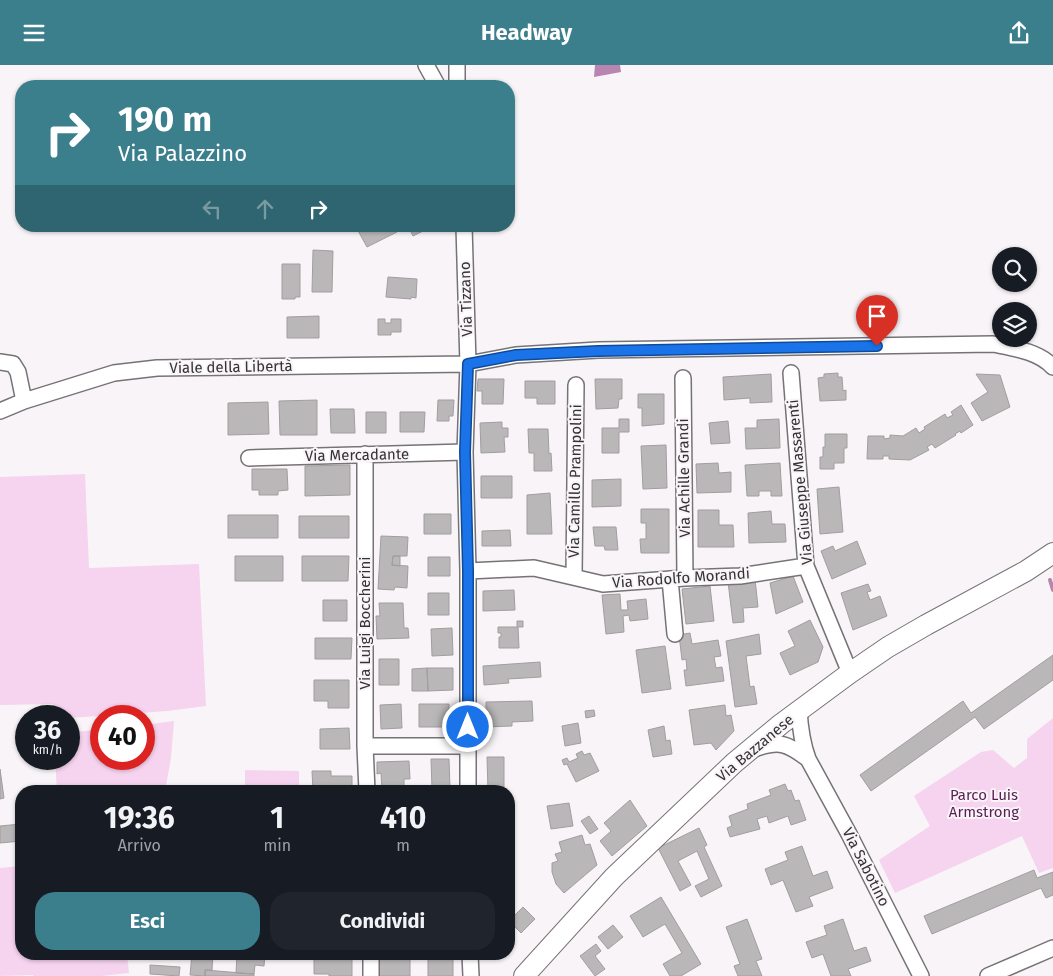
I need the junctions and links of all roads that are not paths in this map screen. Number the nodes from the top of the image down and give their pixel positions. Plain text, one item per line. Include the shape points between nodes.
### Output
1 (426, 65) edge
2 (457, 65) edge
3 (434, 80) edge
4 (457, 80) edge
5 (464, 232) edge
6 (0, 362) edge
7 (468, 364) junction
8 (1053, 367) edge
9 (791, 373) dead end
10 (683, 378) dead end
11 (576, 385) dead end
12 (24, 401) junction
13 (0, 411) edge
14 (465, 452) junction
15 (365, 454) junction
16 (249, 458) dead end
17 (1053, 553) edge
18 (1053, 563) edge
19 (806, 566) junction
20 (468, 571) junction
21 (1026, 571) junction
22 (574, 577) junction
23 (678, 579) junction
24 (676, 634) dead end
25 (850, 673) junction
26 (799, 710) junction
27 (782, 724) junction
28 (365, 746) junction
29 (468, 746) junction
30 (748, 751) junction
31 (804, 756) junction
32 (366, 785) edge
33 (468, 785) edge
34 (1053, 948) edge
35 (370, 960) edge
36 (470, 960) edge
37 (371, 976) edge
38 (470, 976) edge
39 (524, 976) edge
40 (921, 976) edge
41 (988, 976) edge

1 - 3 street
2 - 4 street
5 - 7 street, Via Tizzano
6 - 12 street via 12,365 18,372
7 - 8 street, Viale della Libertà via 516,355 598,351 993,344 1019,349
7 - 12 street, Viale della Libertà via 158,368 114,373
7 - 14 street, Via Tizzano
9 - 19 street, Via Giuseppe Massarenti
10 - 23 street, Via Achille Grandi
11 - 22 street, Via Camillo Prampolini
12 - 13 street, Viale della Libertà
14 - 15 street, Via Mercadante
14 - 20 street, Via Tizzano
15 - 16 street, Via Mercadante
15 - 28 street, Via Luigi Boccherini
17 - 21 main road, Via Bazzanese
18 - 21 main road, Via Bazzanese
19 - 23 street, Via Rodolfo Morandi
19 - 25 street, Via Giuseppe Massarenti
20 - 22 street, Via Rodolfo Morandi via 534,567
20 - 29 street, Via Tizzano
21 - 25 main road, Via Bazzanese via 888,647
22 - 23 street, Via Rodolfo Morandi via 603,584
23 - 24 street, Via Achille Grandi
25 - 26 main road, Via Bazzanese
26 - 27 main road, Via Bazzanese
26 - 31 street
27 - 30 main road, Via Bazzanese
27 - 31 street
28 - 29 street
28 - 32 street, Via Luigi Boccherini
29 - 33 street, Via Tizzano
30 - 31 street via 768,744 780,744
30 - 39 main road, Via Bazzanese via 614,877
31 - 40 street, Via Sabotino via 849,834
34 - 41 street
35 - 37 street
36 - 38 street

